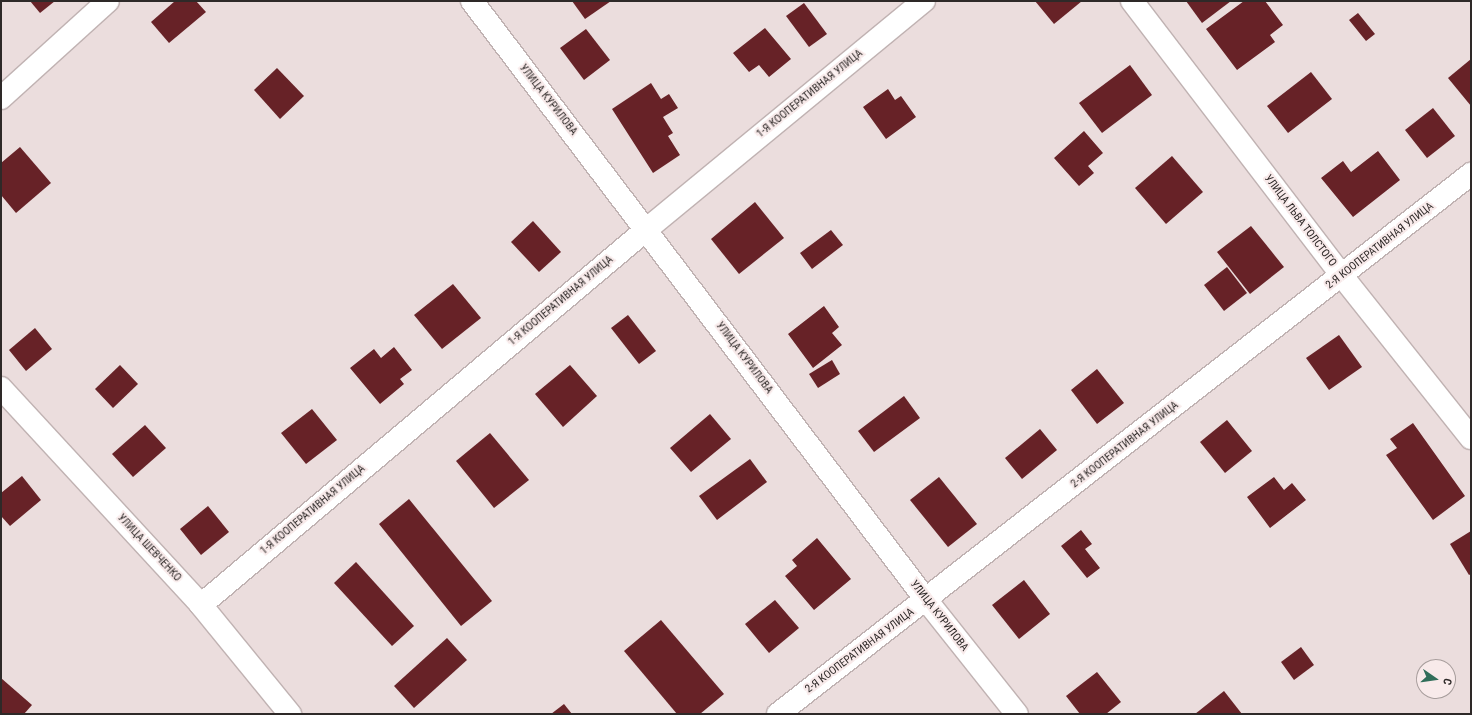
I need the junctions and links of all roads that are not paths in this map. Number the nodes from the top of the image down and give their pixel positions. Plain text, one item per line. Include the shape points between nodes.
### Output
1 (108, 1) edge
2 (472, 1) edge
3 (924, 1) edge
4 (1132, 1) edge
5 (1, 98) edge
6 (1471, 174) edge
7 (647, 228) junction
8 (1342, 276) junction
9 (1, 388) edge
10 (1471, 438) edge
11 (927, 601) junction
12 (201, 605) junction
13 (290, 714) edge
14 (778, 714) edge
15 (1017, 714) edge

1 - 5 street
2 - 7 street, УЛИЦА КУРИЛОВА
3 - 7 street, 1-Я КООПЕРАТИВНАЯ УЛИЦА
4 - 8 street, УЛИЦА ЛЬВА ТОЛСТОГО
6 - 8 street, 2-Я КООПЕРАТИВНАЯ УЛИЦА
7 - 11 street, УЛИЦА КУРИЛОВА
7 - 12 street, 1-Я КООПЕРАТИВНАЯ УЛИЦА
8 - 10 street, УЛИЦА ЛЬВА ТОЛСТОГО
8 - 11 street, 2-Я КООПЕРАТИВНАЯ УЛИЦА
9 - 12 street, УЛИЦА ШЕВЧЕНКО
11 - 14 street, 2-Я КООПЕРАТИВНАЯ УЛИЦА
11 - 15 street, УЛИЦА КУРИЛОВА
12 - 13 street, УЛИЦА ШЕВЧЕНКО

